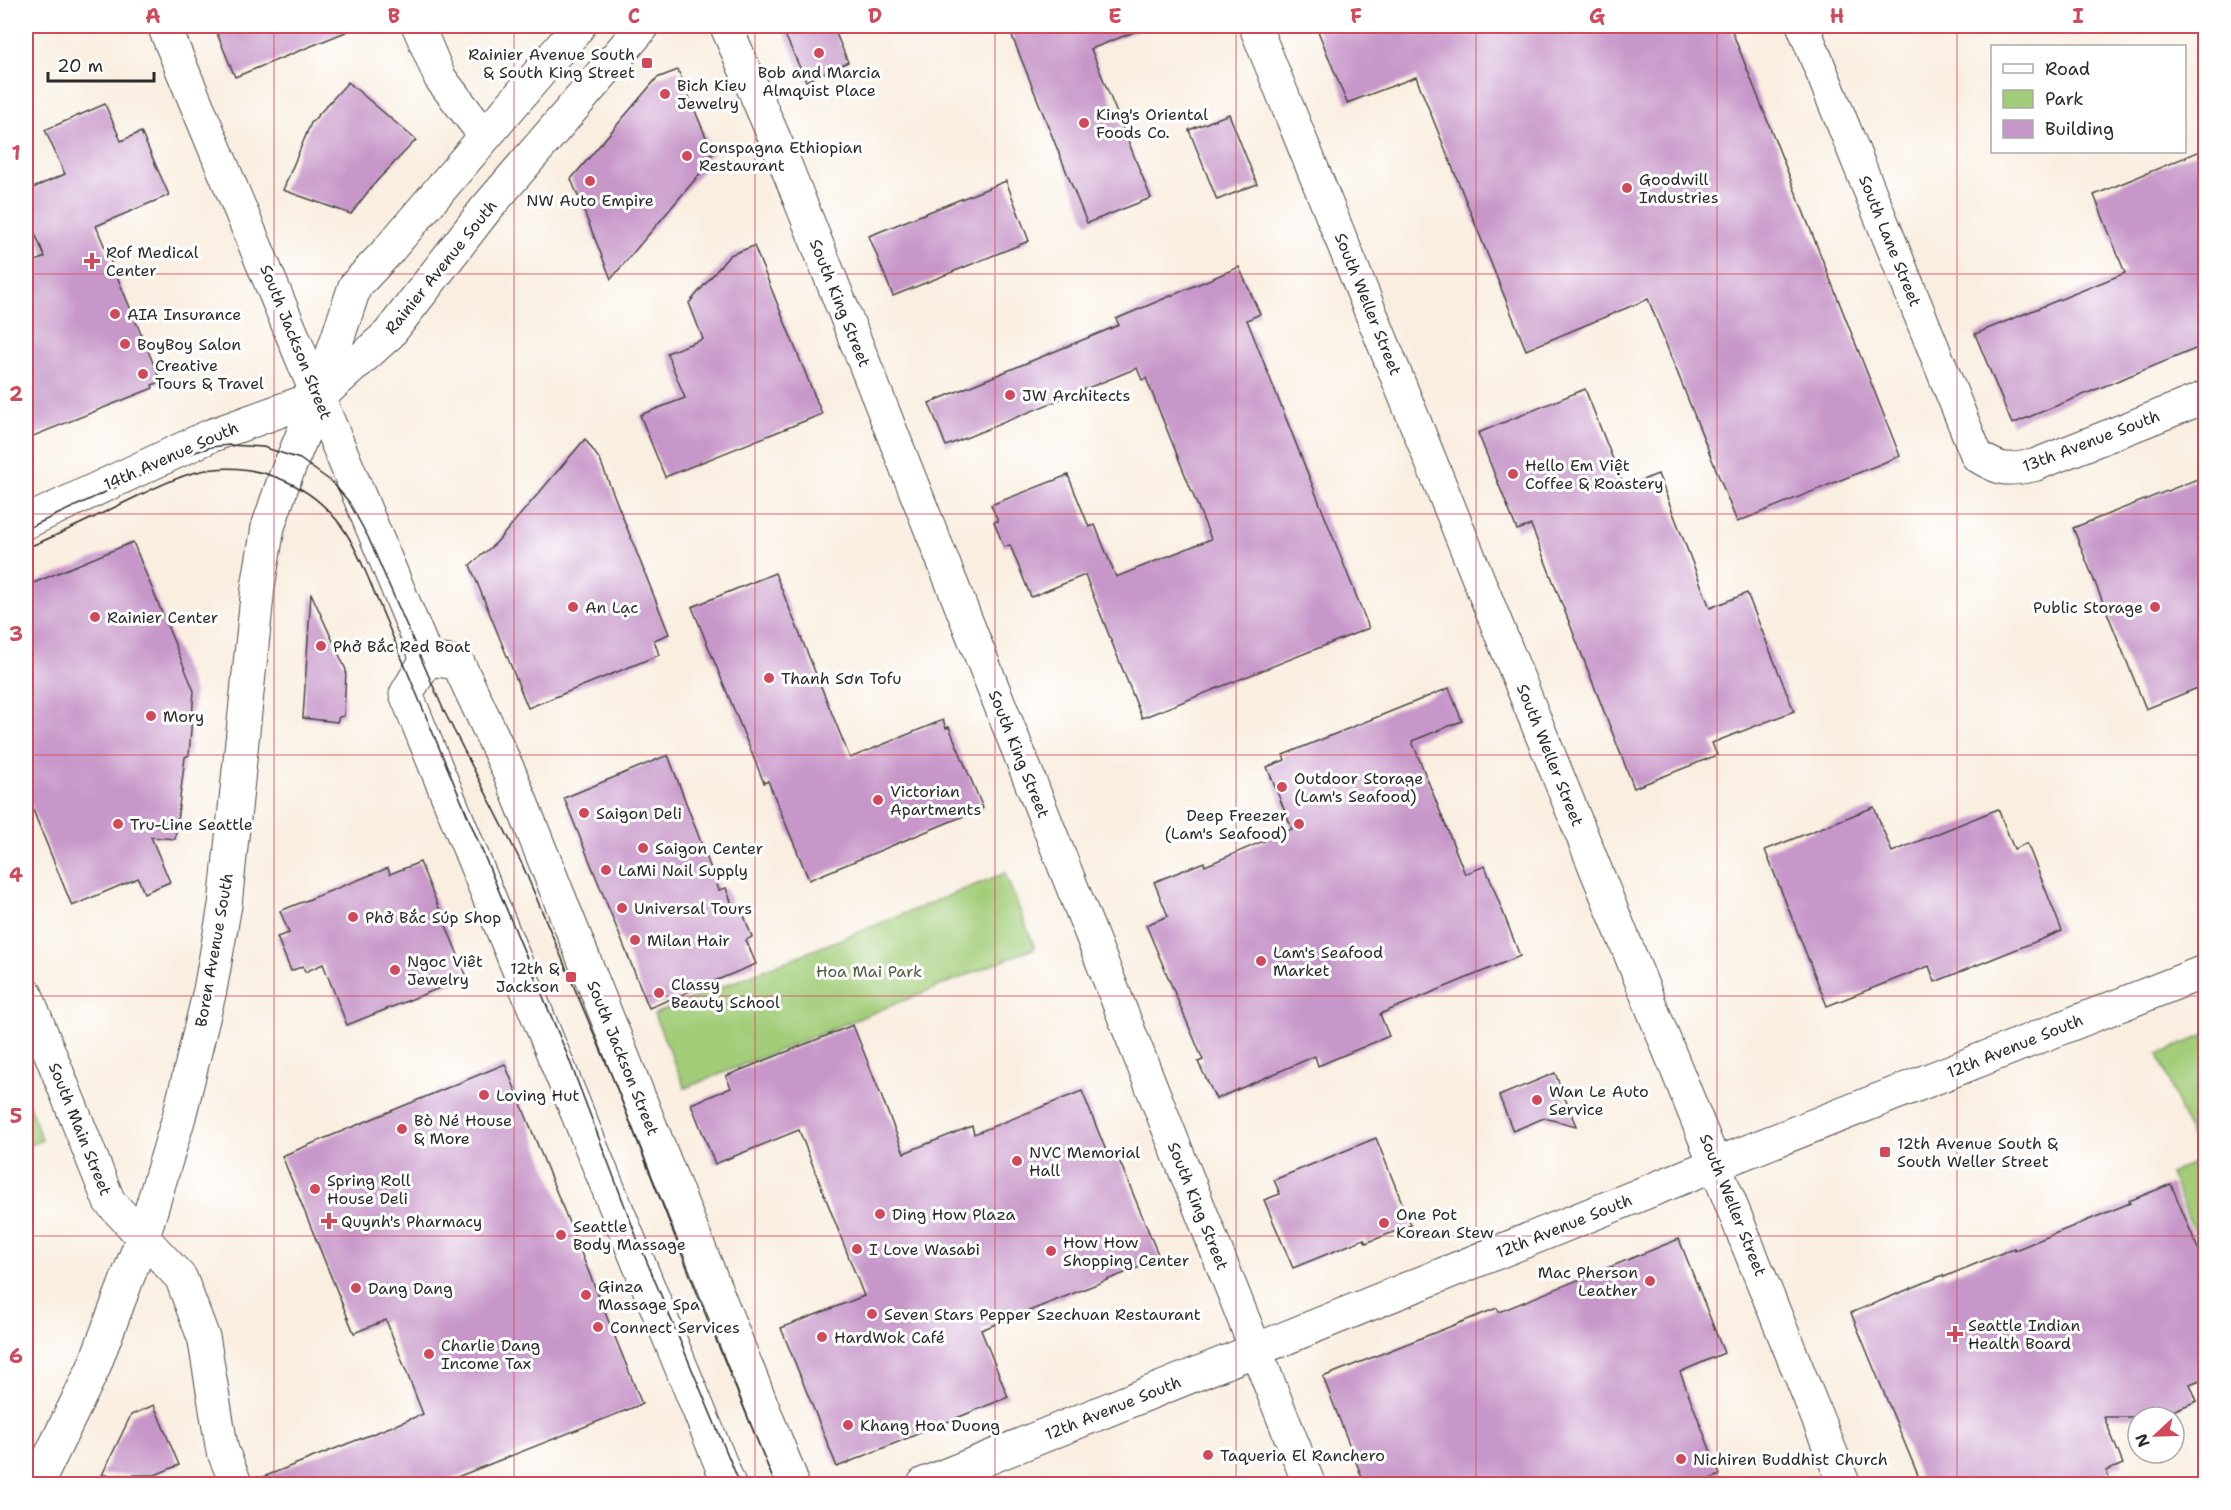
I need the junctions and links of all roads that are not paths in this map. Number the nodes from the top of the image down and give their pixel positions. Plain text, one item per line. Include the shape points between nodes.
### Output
1 (164, 26) edge
2 (418, 26) edge
3 (579, 26) edge
4 (643, 26) edge
5 (726, 26) edge
6 (1255, 26) edge
7 (1803, 26) edge
8 (485, 136) junction
9 (318, 397) junction
10 (2205, 397) edge
11 (1977, 456) joint
12 (26, 522) edge
13 (427, 659) junction
14 (2205, 971) edge
15 (26, 993) edge
16 (1716, 1164) junction
17 (143, 1237) junction
18 (1255, 1351) junction
19 (38, 1485) edge
20 (236, 1485) edge
21 (729, 1485) edge
22 (789, 1485) edge
23 (924, 1485) edge
24 (1309, 1485) edge
25 (1844, 1485) edge

1 - 9 main road, South Jackson Street
2 - 8 street via 440,78
3 - 8 main road
4 - 9 main road, Rainier Avenue South via 485,210 389,334
5 - 18 street, South King Street via 783,159
6 - 16 street, South Weller Street
7 - 11 street, South Lane Street
8 - 9 main road via 355,286
9 - 12 main road, 14th Avenue South via 210,436
9 - 13 main road, South Jackson Street
9 - 17 main road, Boren Avenue South via 268,527 258,587 227,886 210,990 179,1117
10 - 11 street, 13th Avenue South via 2035,465 2013,470 1994,466
13 - 21 main road via 406,694
13 - 22 main road, South Jackson Street via 458,663 510,774 790,1476
14 - 16 main road, 12th Avenue South
15 - 17 street, South Main Street via 109,1202
16 - 18 main road, 12th Avenue South
16 - 25 street, South Weller Street
17 - 19 main road, Boren Avenue South via 93,1369
17 - 20 street, South Main Street via 181,1278 204,1339 222,1449
18 - 23 main road, 12th Avenue South
18 - 24 street, South King Street

